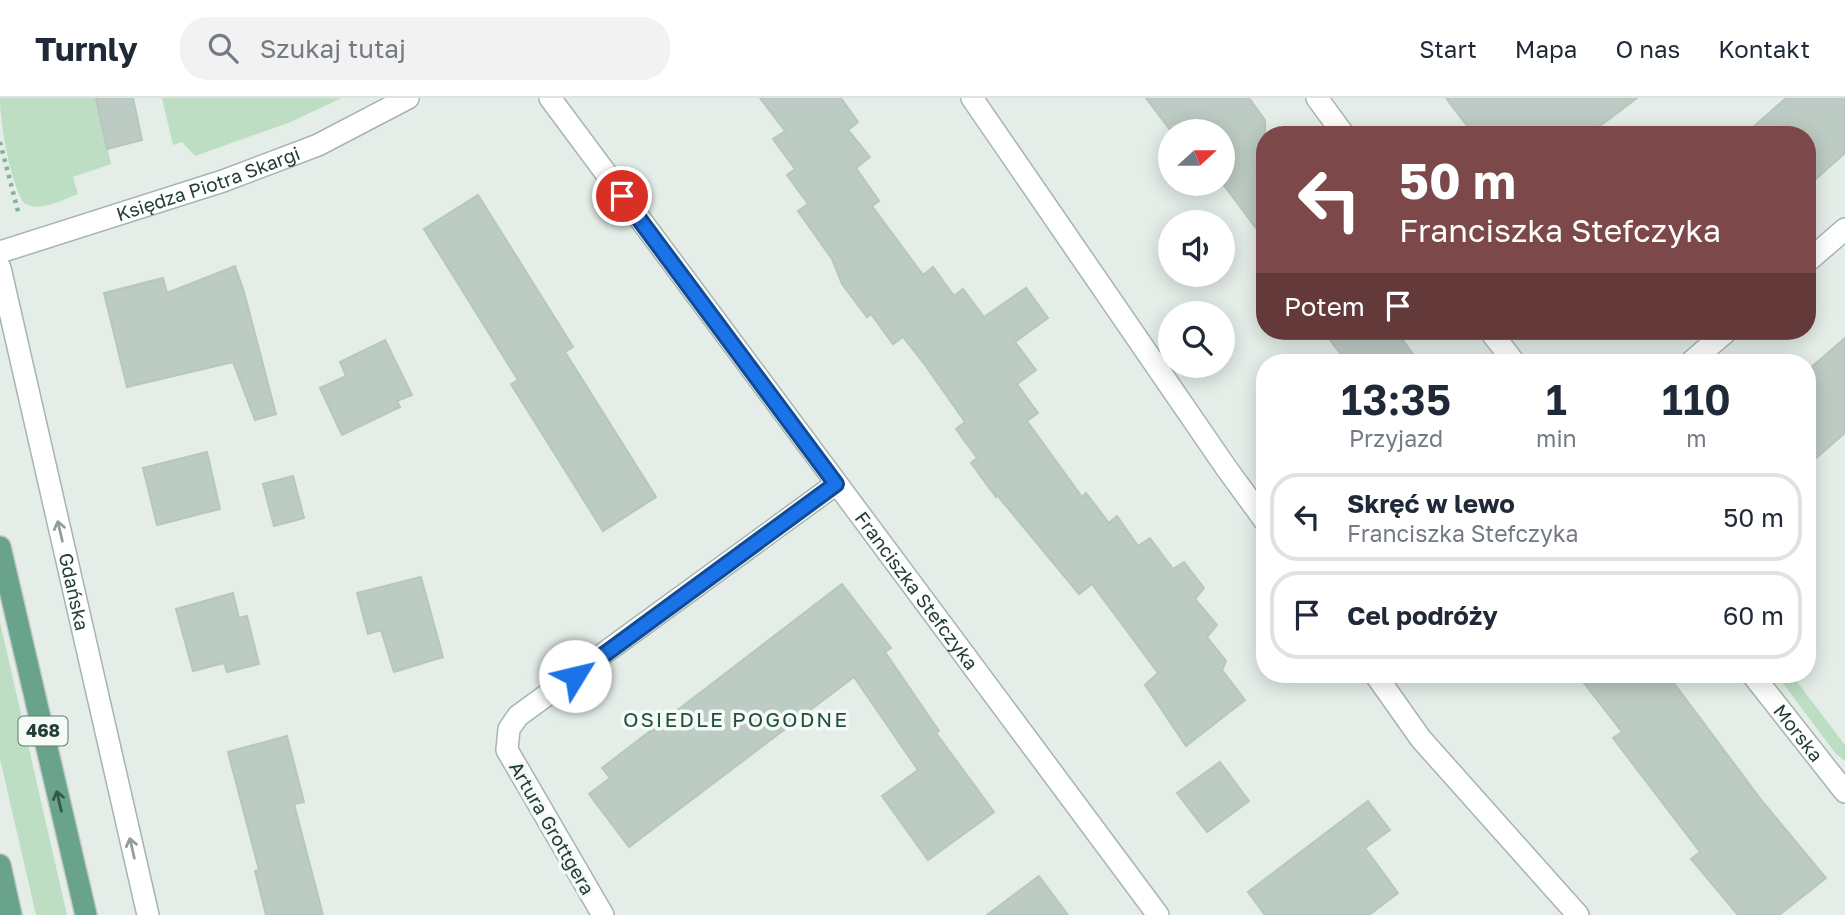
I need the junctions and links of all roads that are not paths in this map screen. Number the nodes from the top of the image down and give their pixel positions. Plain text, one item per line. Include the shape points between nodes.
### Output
1 (408, 98) edge
2 (550, 98) edge
3 (972, 98) edge
4 (1317, 98) edge
5 (1337, 126) edge
6 (1845, 229) edge
7 (0, 252) edge
8 (1816, 254) edge
9 (0, 268) edge
10 (1497, 340) edge
11 (1717, 340) edge
12 (1508, 354) edge
13 (1700, 354) edge
14 (836, 484) junction
15 (1256, 509) edge
16 (0, 547) edge
17 (1381, 683) edge
18 (1759, 683) edge
19 (1845, 792) edge
20 (0, 865) edge
21 (11, 915) edge
22 (86, 915) edge
23 (148, 915) edge
24 (603, 915) edge
25 (1158, 915) edge
26 (1578, 915) edge

1 - 7 street, Księdza Piotra Skargi via 318,145 223,181
2 - 14 street, Franciszka Stefczyka
3 - 15 street
4 - 5 street
6 - 8 street
23 -> 9 street, Gdańska
10 - 12 street
11 - 13 street
14 - 24 street, Artura Grottgera via 518,716 509,729 507,750
14 - 25 street, Franciszka Stefczyka
22 -> 16 main road, 468
17 - 26 street via 1421,739
18 - 19 street, Morska
20 - 21 main road

